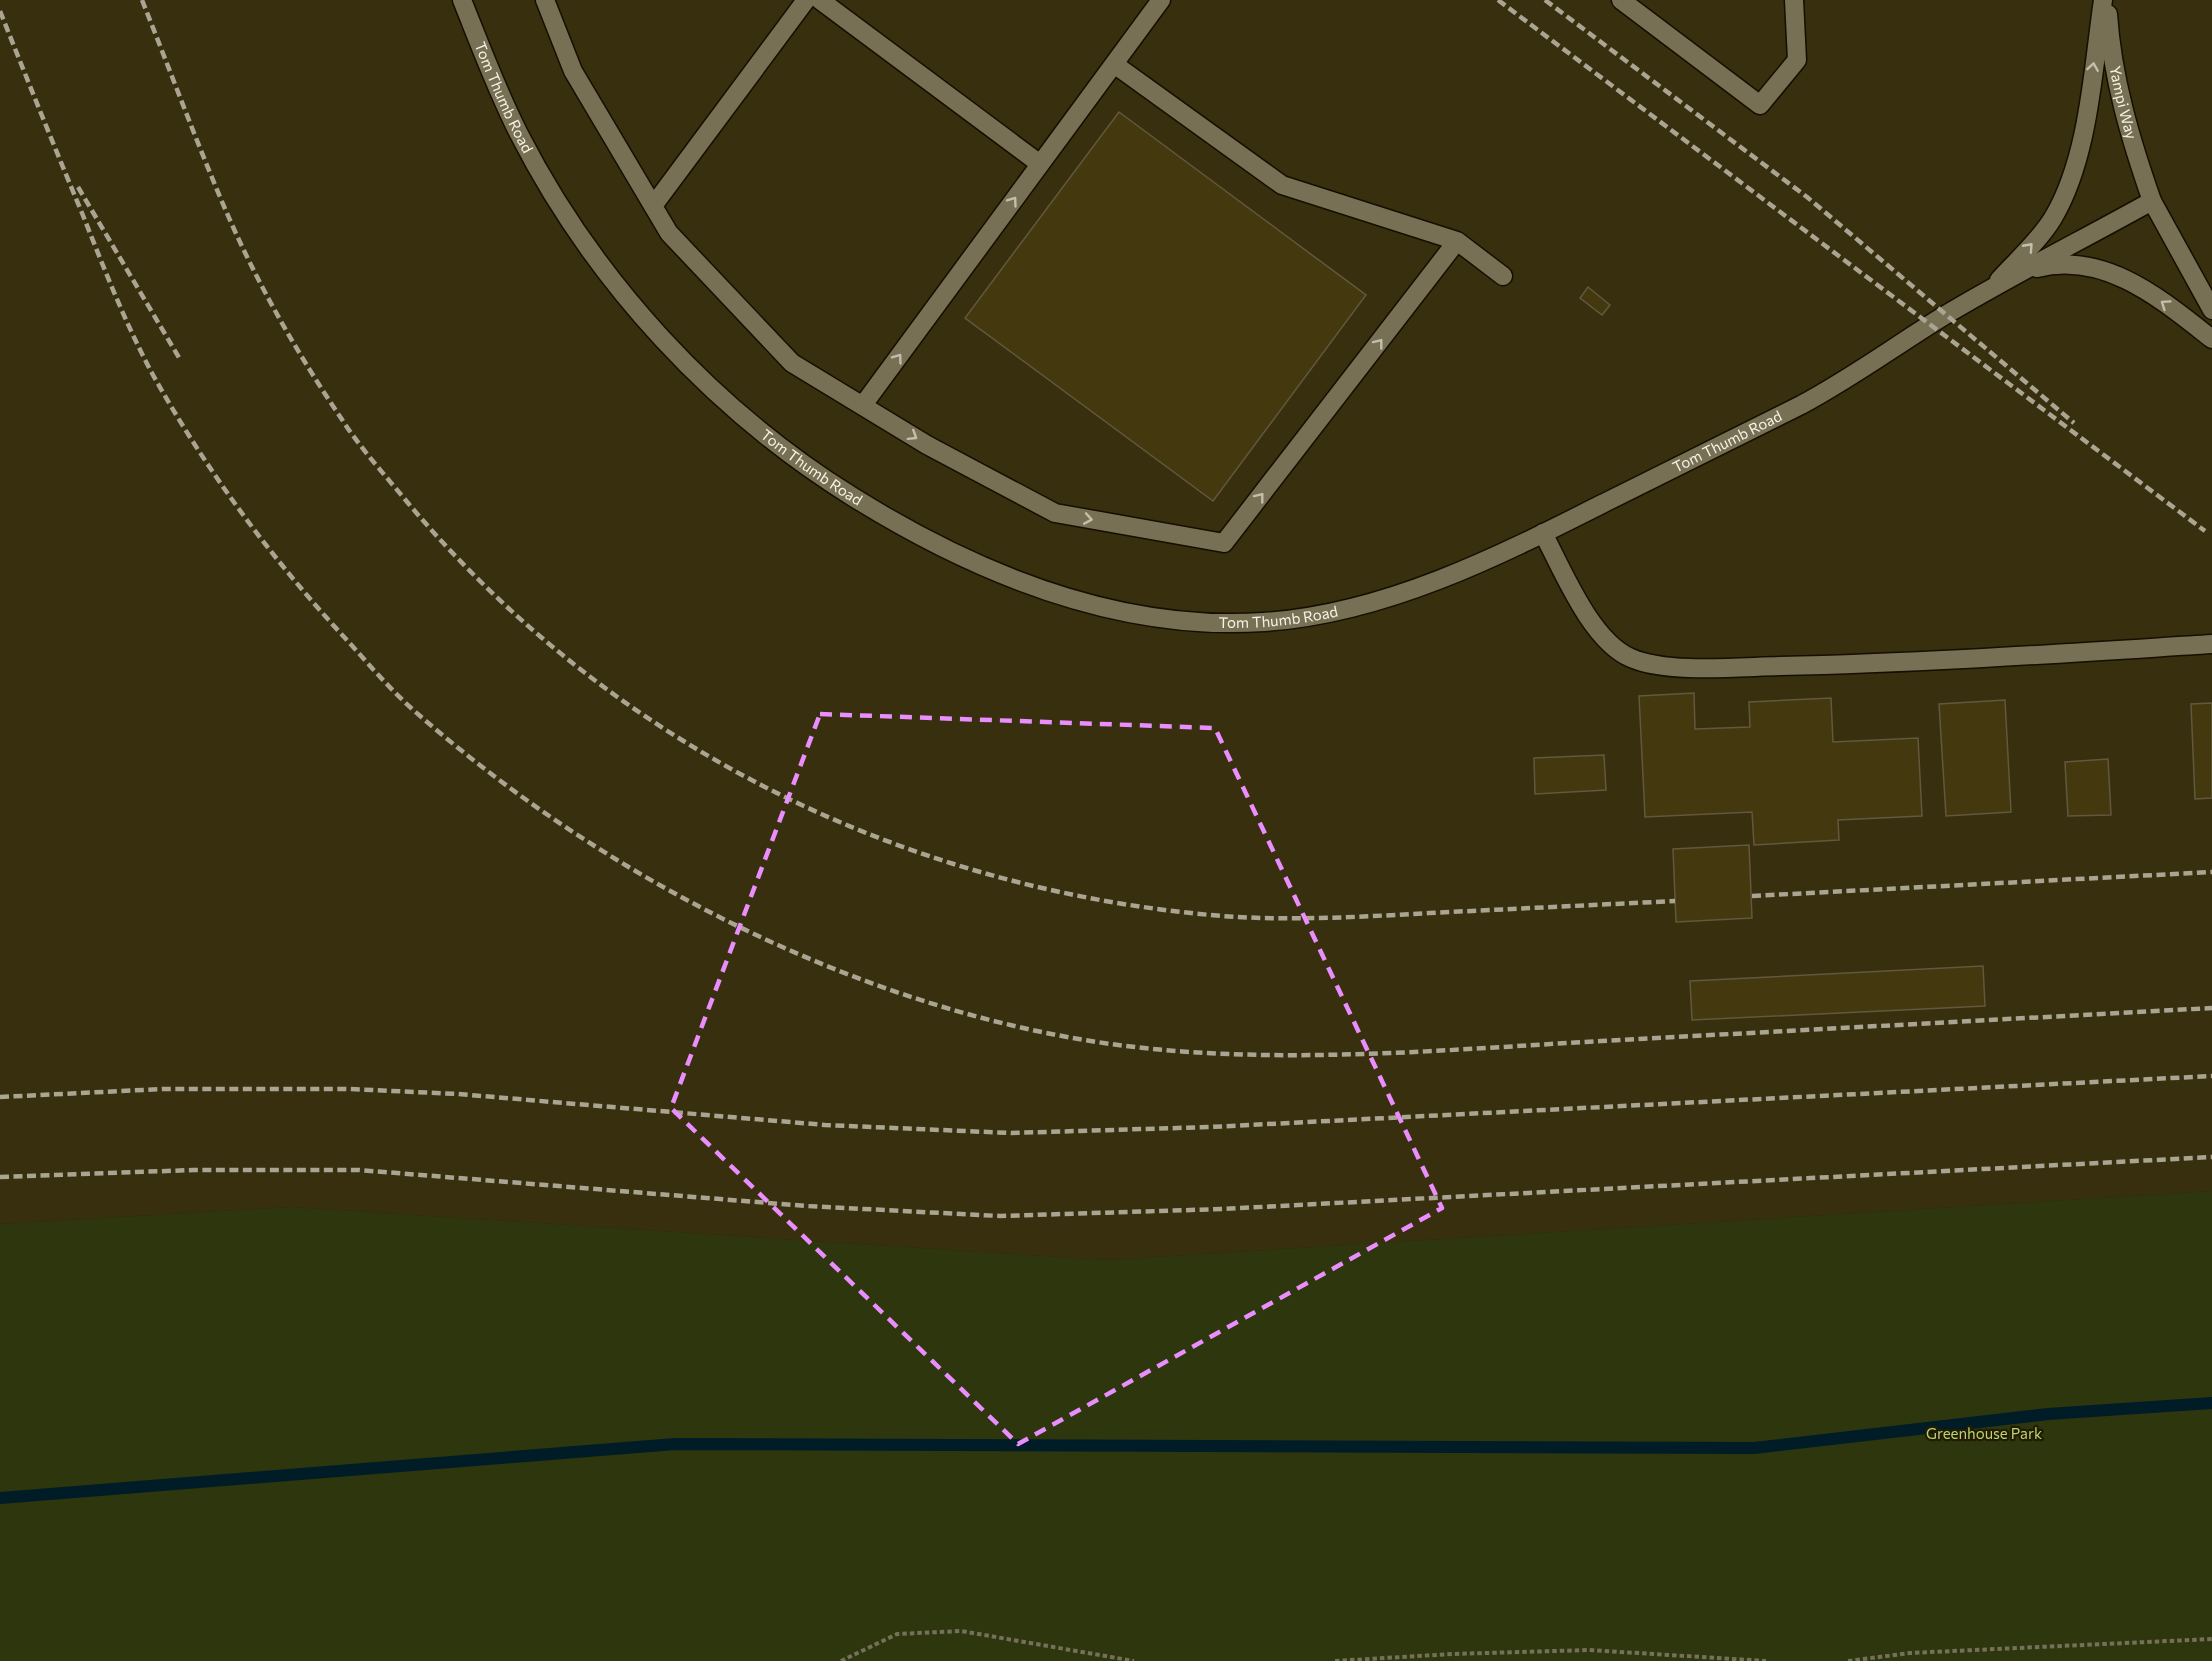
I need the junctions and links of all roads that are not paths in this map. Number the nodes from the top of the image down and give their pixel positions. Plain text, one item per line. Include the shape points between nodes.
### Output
1 (462, 0) edge
2 (545, 0) edge
3 (806, 0) edge
4 (820, 0) edge
5 (1161, 0) edge
6 (1621, 0) edge
7 (1794, 0) edge
8 (2105, 0) edge
9 (1114, 64) junction
10 (1040, 164) junction
11 (2152, 201) junction
12 (653, 206) junction
13 (1457, 241) junction
14 (2022, 272) junction
15 (1503, 276) dead end
16 (1990, 290) junction
17 (2212, 310) edge
18 (2212, 339) edge
19 (863, 405) junction
20 (1543, 534) junction
21 (2212, 644) edge

1 - 20 street, Tom Thumb Road via 519,134 568,218 629,300 684,361 754,426 827,481 891,521 988,570 1126,613 1191,621 1263,622 1371,603 1435,581
2 - 12 street via 573,71
3 - 12 street
4 - 10 street
5 - 9 street
6 - 7 street via 1761,105 1797,60
8 - 11 street, Yampi Way via 2116,76
16 -> 8 street via 2052,219 2069,185
9 - 10 street
9 - 13 street via 1282,185
19 -> 10 street
11 - 14 street, Tom Thumb Road
11 - 17 street
12 - 19 street via 669,233 792,363
13 - 15 street
19 -> 13 street via 927,445 1055,513 1224,543
14 - 16 street, Tom Thumb Road
18 -> 14 street via 2148,292 2115,274 2069,265
16 - 20 street, Tom Thumb Road via 1802,404
20 - 21 street via 1605,640 1646,663 1700,668 1831,665

